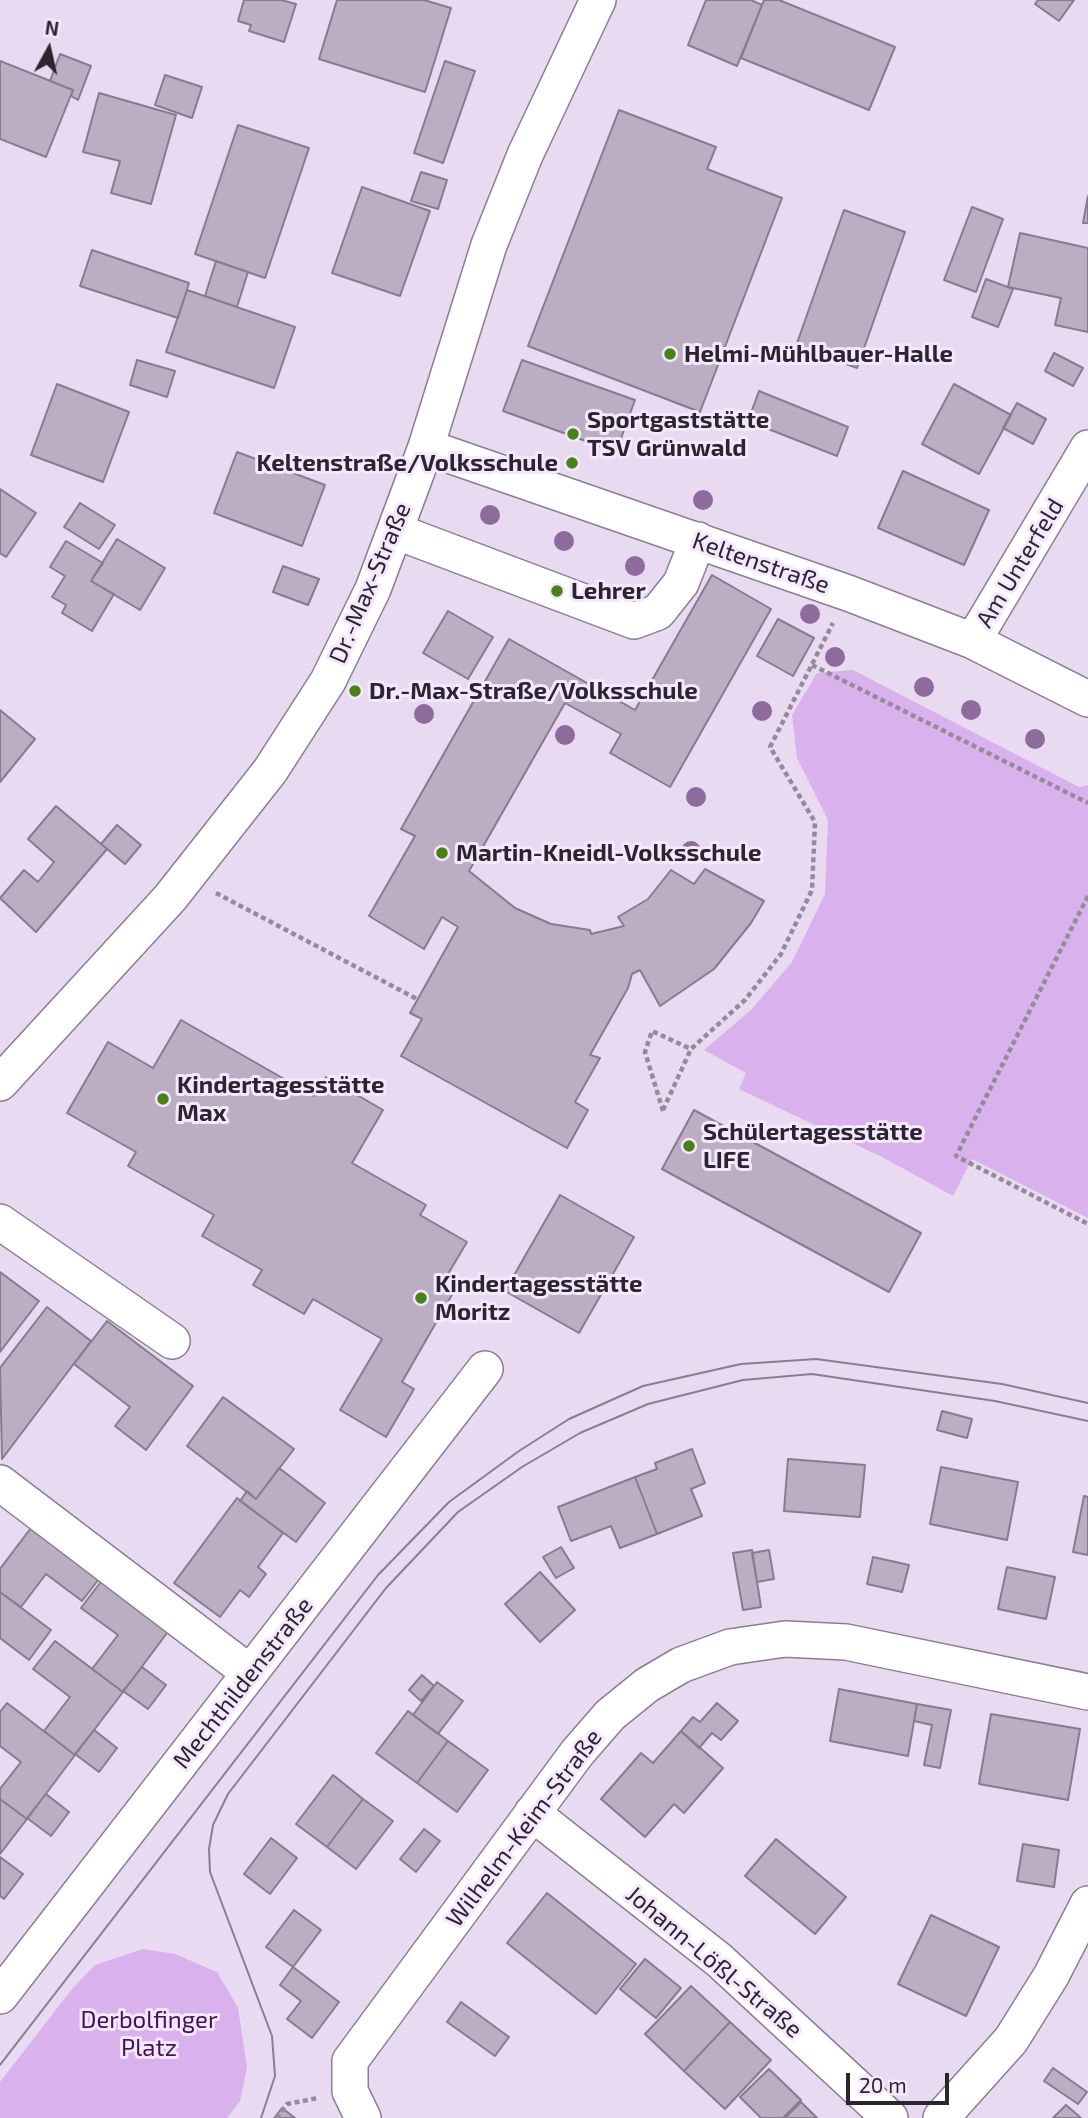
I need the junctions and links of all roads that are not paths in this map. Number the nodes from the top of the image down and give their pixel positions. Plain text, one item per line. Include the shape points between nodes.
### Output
1 (598, 0) edge
2 (426, 447) junction
3 (1088, 448) edge
4 (395, 531) junction
5 (698, 540) junction
6 (973, 641) junction
7 (1088, 699) edge
8 (0, 1083) edge
9 (0, 1222) edge
10 (172, 1341) dead end
11 (485, 1368) dead end
12 (0, 1483) edge
13 (250, 1673) junction
14 (1088, 1692) edge
15 (533, 1813) junction
16 (1088, 1904) edge
17 (0, 1996) edge
18 (356, 2105) edge
19 (890, 2118) edge
20 (941, 2118) edge

1 - 2 street, Dr.-Max-Straße via 525,155 489,245
2 - 4 street, Dr.-Max-Straße
2 - 5 street, Keltenstraße
3 - 6 street, Am Unterfeld
4 - 5 street via 634,621 657,612 681,583
4 - 8 street, Dr.-Max-Straße via 373,589 328,681 270,771 187,877
5 - 6 street, Keltenstraße
6 - 7 street, Keltenstraße
9 - 10 street
11 - 13 street, Mechthildenstraße
12 - 13 street
13 - 17 street, Mechthildenstraße
14 - 15 street, Wilhelm-Keim-Straße via 846,1642 785,1639 730,1647 681,1665 610,1715
15 - 18 street, Wilhelm-Keim-Straße via 350,2061
15 - 19 street, Johann-Lößl-Straße via 719,1960
16 - 20 street via 1011,2040

